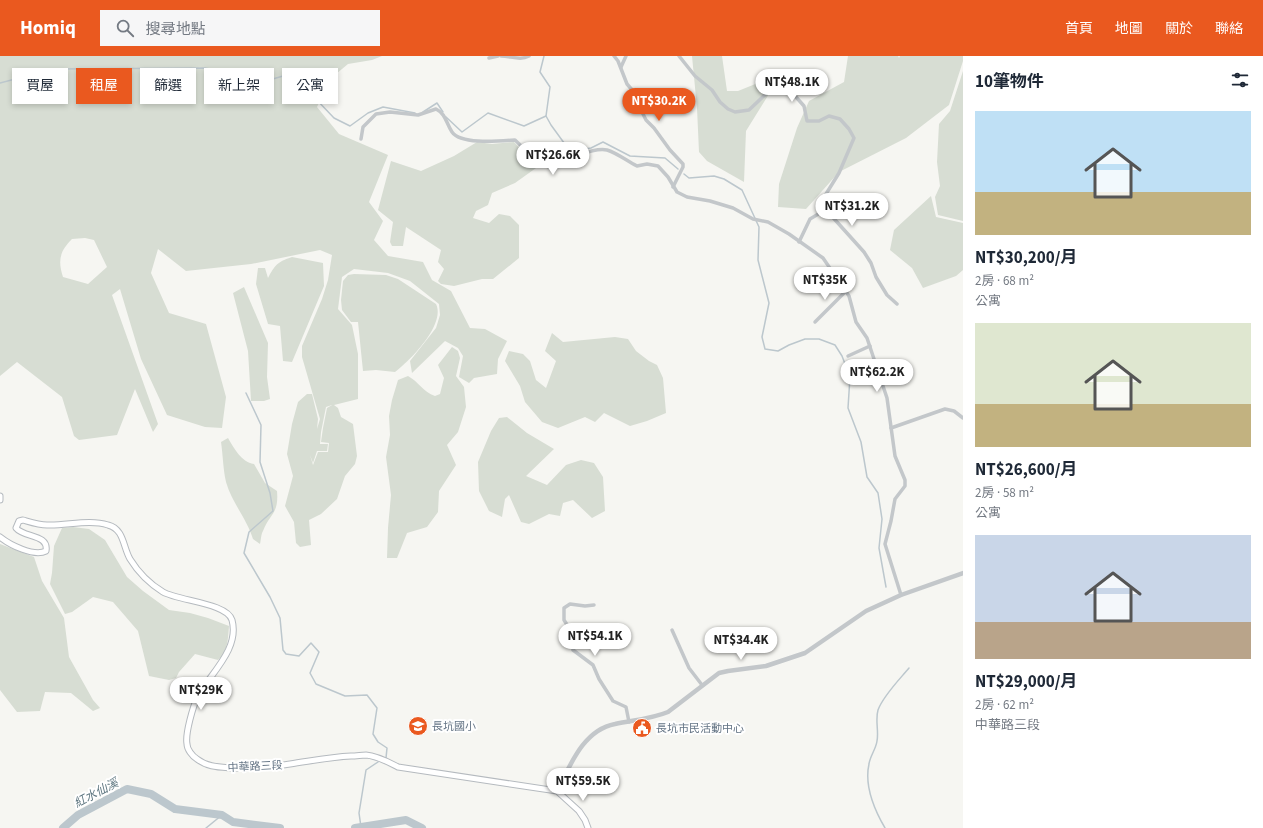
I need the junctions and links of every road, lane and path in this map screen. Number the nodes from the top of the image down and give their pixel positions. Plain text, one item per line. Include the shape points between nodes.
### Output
1 (498, 56) edge
2 (501, 56) edge
3 (529, 56) edge
4 (614, 56) edge
5 (626, 56) edge
6 (679, 56) edge
7 (489, 58) dead end
8 (621, 67) junction
9 (361, 138) dead end
10 (673, 187) junction
11 (825, 210) junction
12 (799, 242) junction
13 (846, 291) junction
14 (896, 304) dead end
15 (815, 322) dead end
16 (870, 346) junction
17 (848, 356) dead end
18 (963, 418) edge
19 (891, 428) junction
20 (0, 496) edge
21 (0, 500) edge
22 (0, 537) edge
23 (963, 573) edge
24 (901, 595) junction
25 (594, 605) dead end
26 (672, 630) dead end
27 (702, 685) junction
28 (629, 722) junction
29 (557, 791) junction
30 (588, 828) edge

1 - 7 street
2 - 3 street via 516,59
4 - 8 street
5 - 8 street
6 - 11 street via 695,76 712,90 720,102 734,112 749,110 770,90 780,86 804,106 807,122 819,121 830,116 840,119 854,138 839,173 826,194
8 - 10 street via 627,84 639,98 646,120 683,164
9 - 10 street via 363,127 376,114 390,112 418,115 436,109 442,112 452,133 464,140 515,140 539,163 551,168 594,150 604,150 637,166 658,166
10 - 12 street via 687,197 722,204 753,219 768,222
11 - 12 street via 810,219
11 - 14 street via 864,252 887,295
12 - 13 street via 827,263
13 - 15 street
13 - 16 street via 856,322
16 - 17 street
16 - 19 street via 886,398
18 - 19 street via 954,410 945,409
19 - 24 street via 895,456 905,486 895,499 884,544
20 - 21 main road
22 - 29 main road, 中華路三段 via 17,547 43,552 46,551 46,543 19,531 16,528 19,521 46,525 107,524 116,528 129,558 149,582 180,599 226,611 232,620 233,634 221,665 212,673 194,704 188,734 187,744 192,756 206,765 248,768 365,755 398,767
23 - 24 street
24 - 27 street via 866,611 805,653 766,666 719,673
25 - 28 street via 570,604 564,608 564,620 571,631 573,650 593,665 613,701 626,707
26 - 27 street via 689,668
27 - 28 street via 668,712
28 - 29 street via 613,724 592,735 577,753
29 - 30 main road via 579,811

